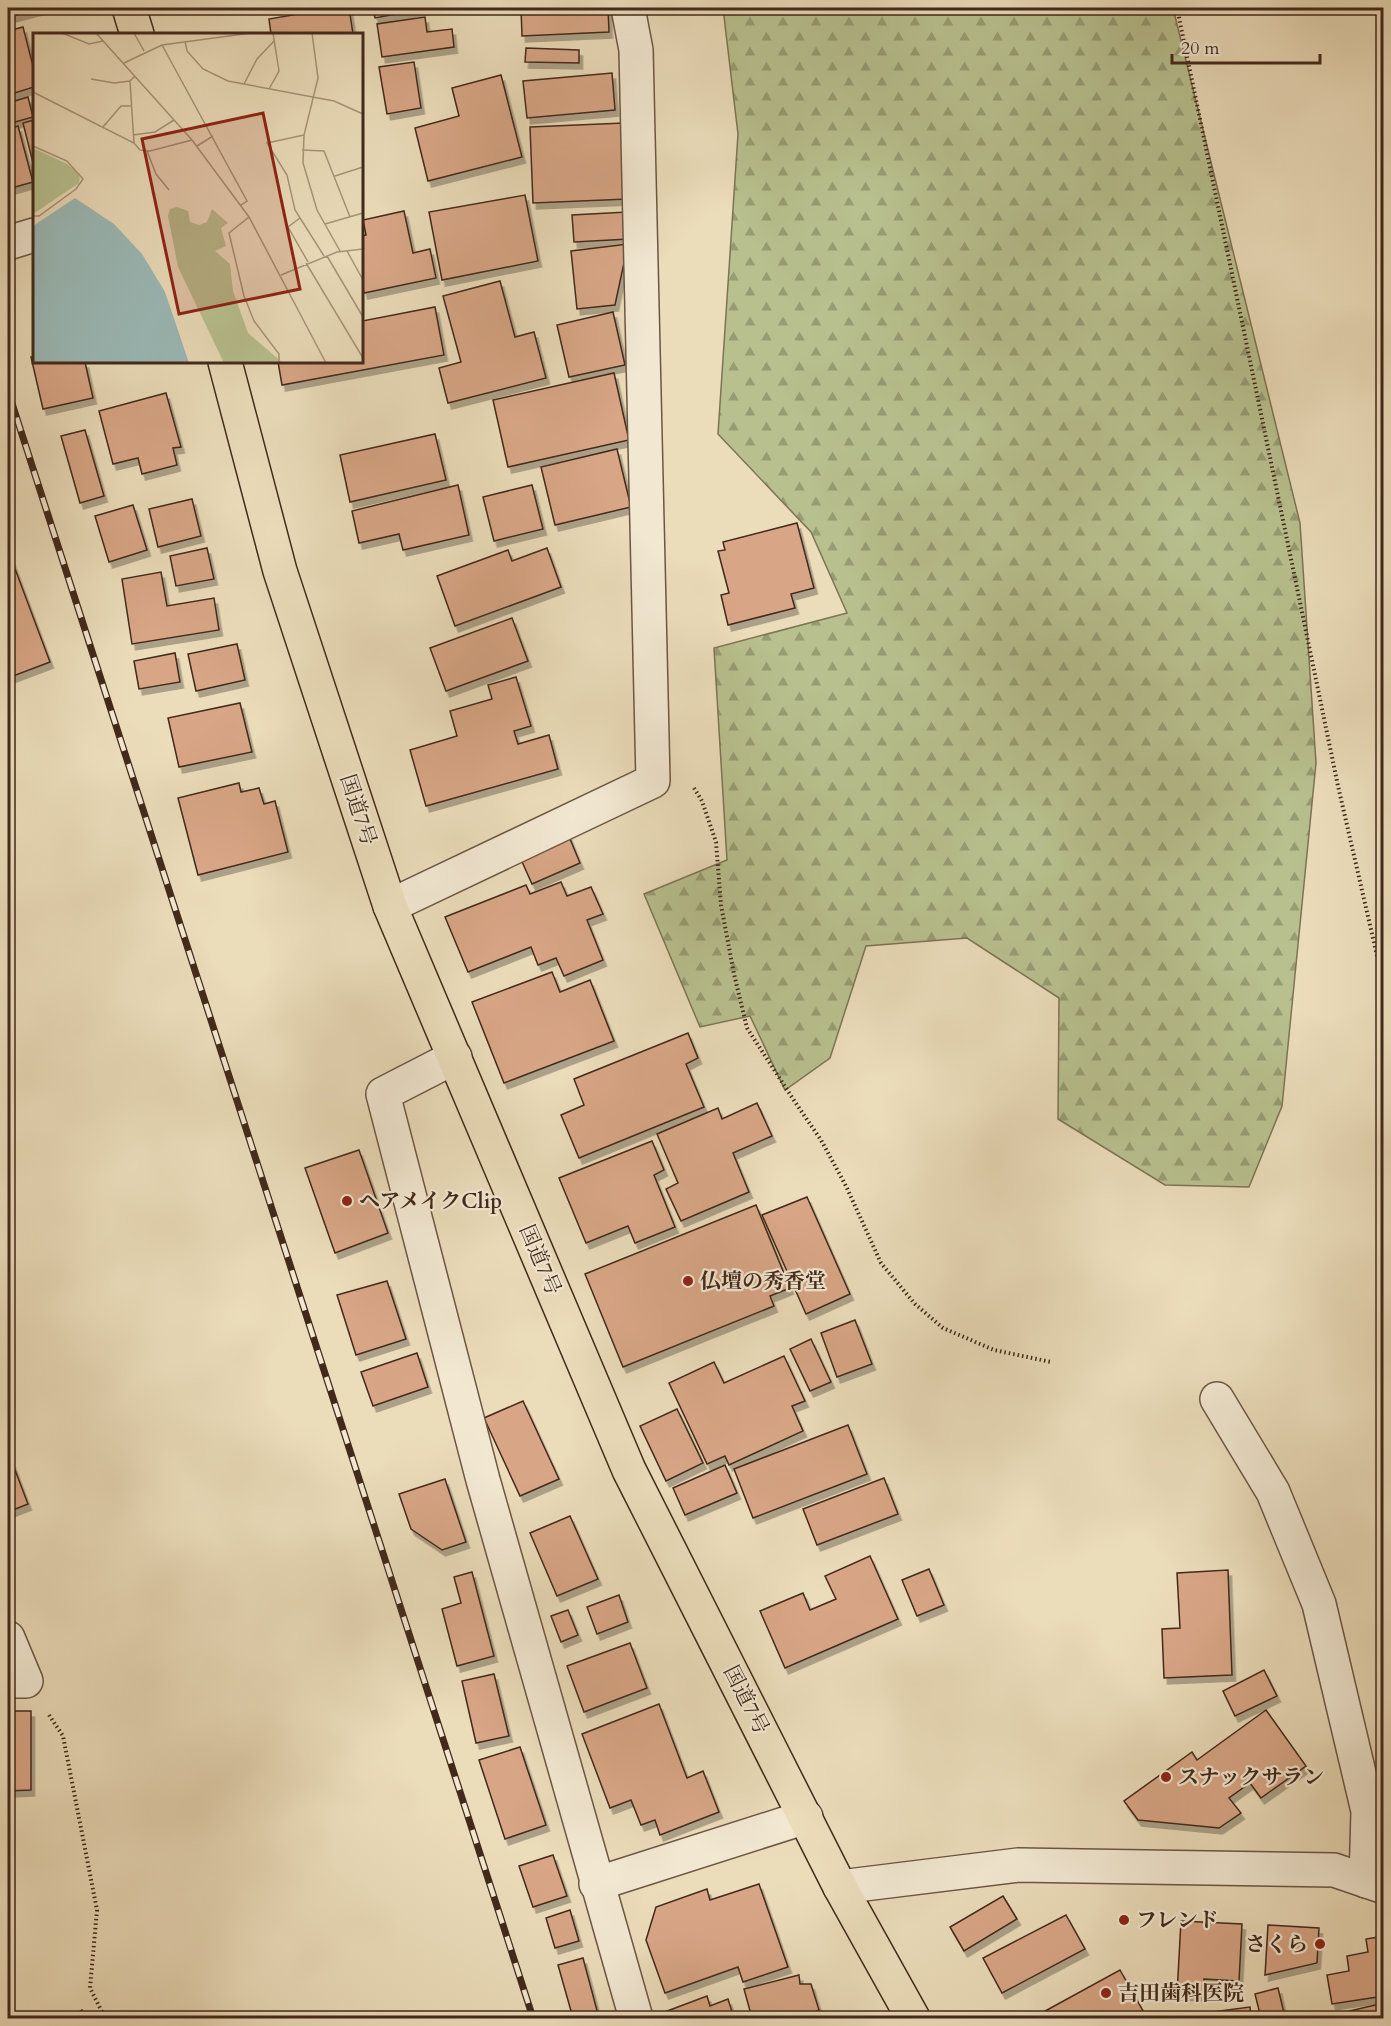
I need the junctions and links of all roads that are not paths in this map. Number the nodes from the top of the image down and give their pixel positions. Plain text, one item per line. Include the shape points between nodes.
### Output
1 (129, 8) edge
2 (628, 8) edge
3 (136, 33) edge
4 (33, 235) edge
5 (8, 243) edge
6 (225, 363) edge
7 (390, 906) junction
8 (454, 1057) junction
9 (1217, 1399) dead end
10 (8, 1638) edge
11 (17, 1681) edge
12 (806, 1816) junction
13 (596, 1884) junction
14 (1375, 1884) edge
15 (840, 1887) junction
16 (636, 2019) edge
17 (913, 2019) edge

1 - 3 highway
2 - 7 street via 636,50 652,781
4 - 5 street
6 - 7 highway, 国道7号 via 280,571
7 - 8 highway, 国道7号
8 - 12 highway, 国道7号 via 629,1470
8 - 13 street via 383,1094 483,1480
9 - 14 street via 1273,1492 1319,1604 1368,1811
10 - 11 street
12 - 13 street
12 - 15 highway, 国道7号
13 - 16 street
14 - 15 street via 1334,1870 1018,1865
15 - 17 highway, 国道7号

